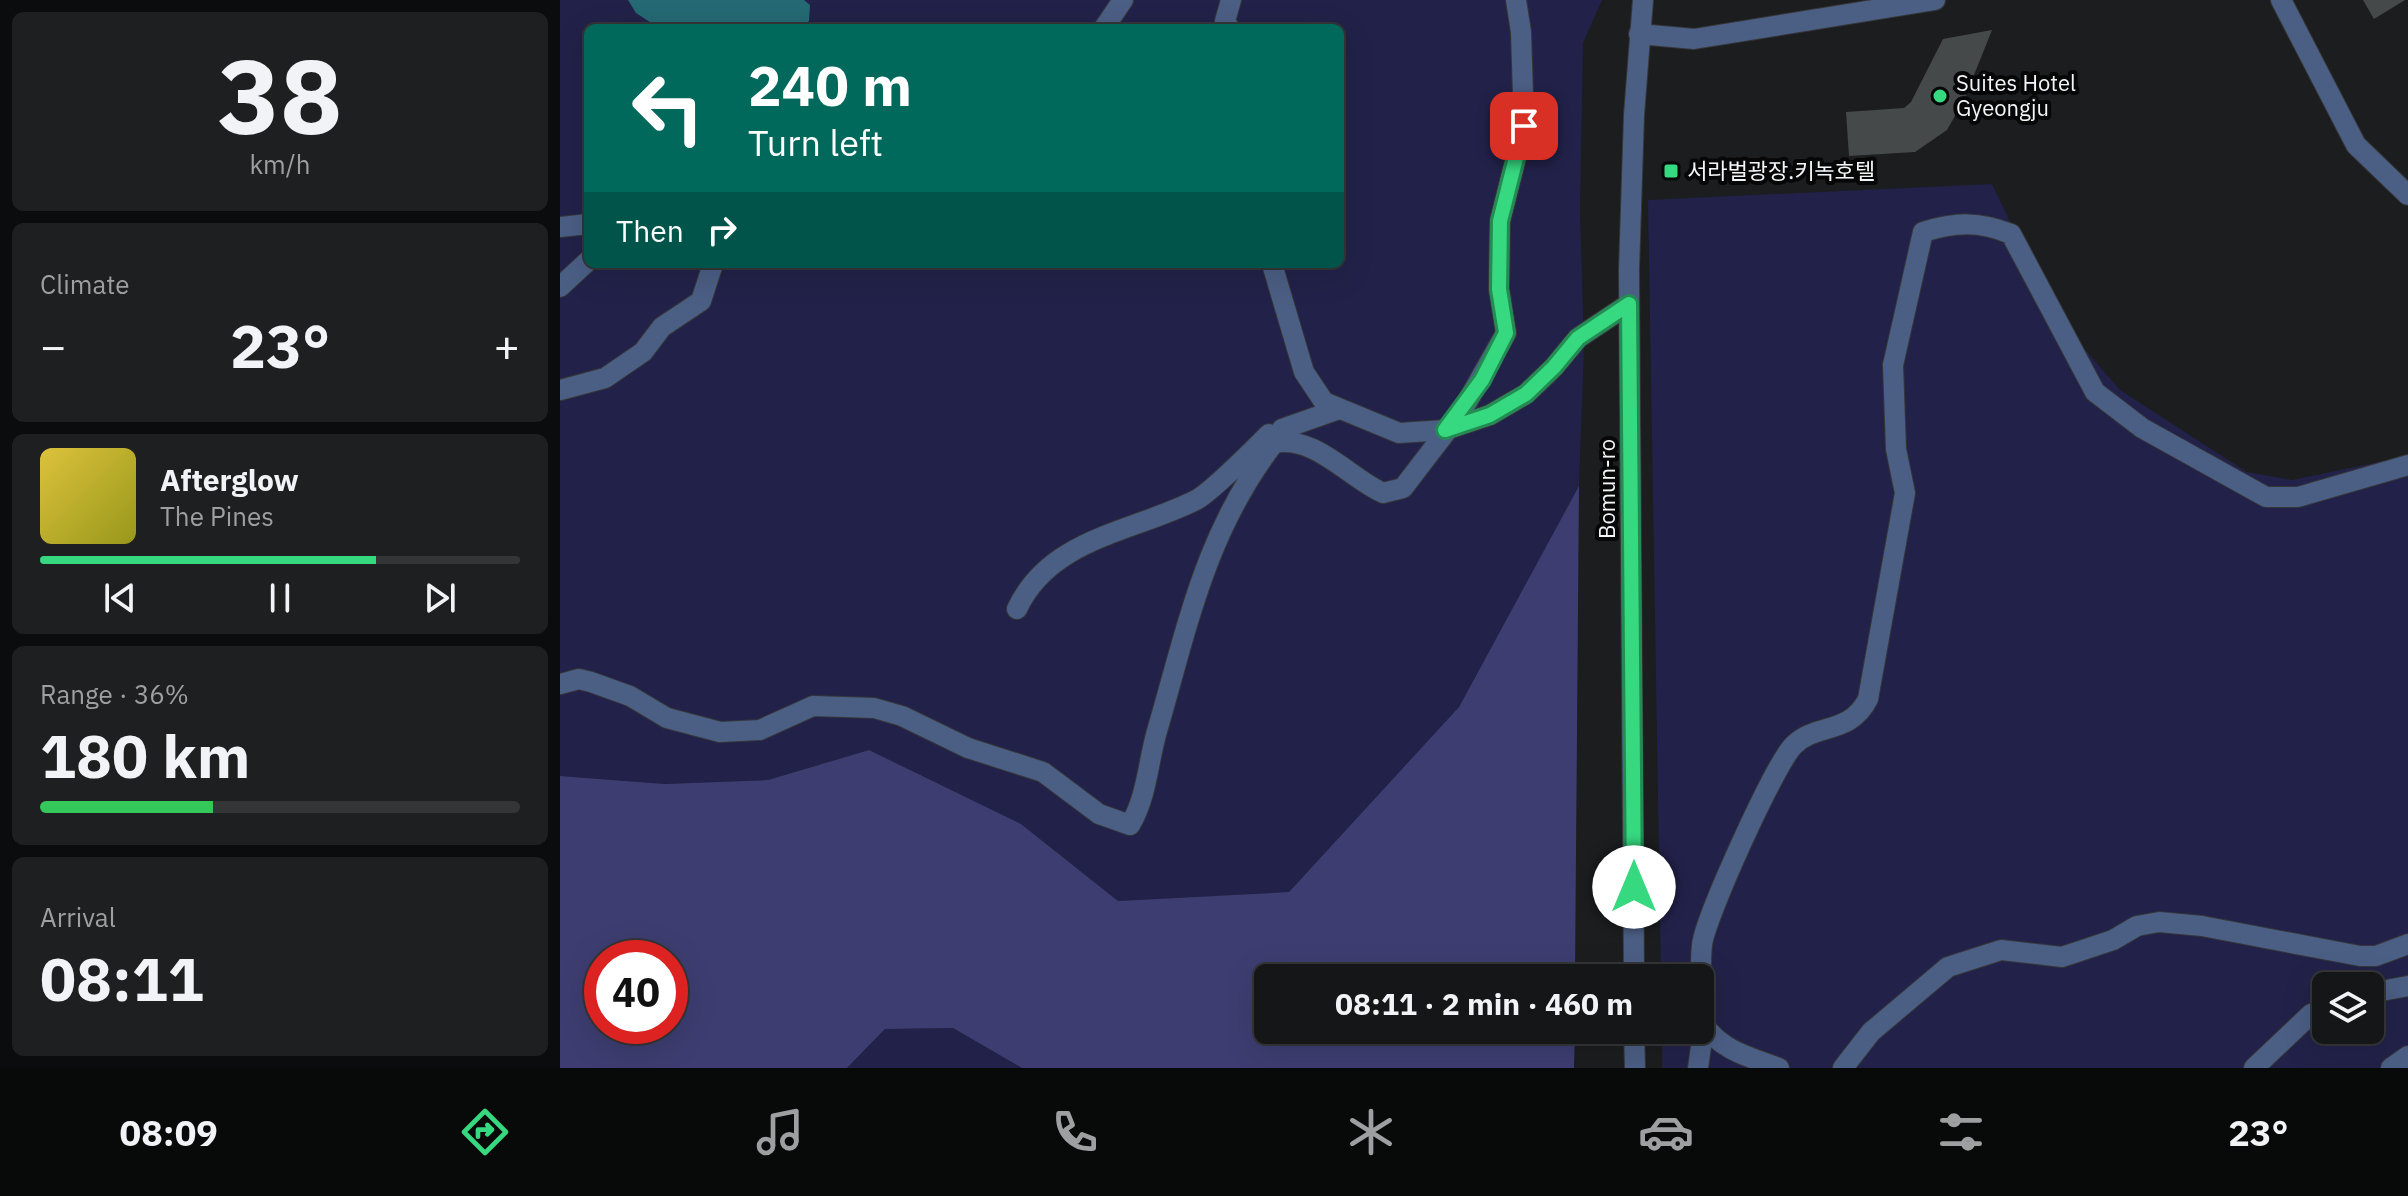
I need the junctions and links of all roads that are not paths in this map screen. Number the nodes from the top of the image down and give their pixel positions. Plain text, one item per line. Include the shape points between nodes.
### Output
1 (1123, 0) edge
2 (1231, 0) edge
3 (1516, 0) edge
4 (1643, 0) edge
5 (1935, 0) edge
6 (2281, 0) edge
7 (1107, 24) edge
8 (1227, 24) edge
9 (1639, 34) junction
10 (2408, 195) edge
11 (584, 224) edge
12 (560, 227) edge
13 (584, 265) edge
14 (712, 268) edge
15 (1273, 268) edge
16 (560, 287) edge
17 (1629, 304) junction
18 (560, 390) edge
19 (1331, 405) junction
20 (1445, 430) junction
21 (1274, 443) junction
22 (2408, 465) edge
23 (1017, 609) dead end
24 (560, 684) edge
25 (2408, 944) edge
26 (1634, 964) edge
27 (1702, 964) edge
28 (2408, 986) edge
29 (2384, 990) edge
30 (2312, 1014) edge
31 (1714, 1040) edge
32 (1634, 1044) edge
33 (1701, 1044) edge
34 (2408, 1056) edge
35 (1635, 1068) edge
36 (1698, 1068) edge
37 (1779, 1068) edge
38 (1843, 1068) edge
39 (2254, 1068) edge
40 (2391, 1068) edge

1 - 7 street
2 - 8 street
3 - 20 street via 1524,126 1500,221 1499,289 1506,333 1475,391
4 - 9 street, Bomun-ro
5 - 9 street via 1694,39
6 - 10 street via 2356,145
9 - 17 street, Bomun-ro
11 - 12 street
13 - 16 street
14 - 18 street via 701,301 662,327 643,352 605,378
15 - 19 street via 1304,372
17 - 20 street via 1578,338 1526,394 1490,415
17 - 26 street, Bomun-ro
19 - 20 street via 1399,433
19 - 21 street via 1282,429
19 - 23 street via 1283,421 1198,499 1097,539 1048,565
20 - 21 street via 1403,488 1383,493 1305,445
21 - 24 street via 1233,502 1208,558 1139,811 1130,825 1099,814 1043,772 968,748 874,708 813,706 760,730 720,732 667,718 630,696 591,682
22 - 27 street via 2298,497 2266,497 2142,428 2095,392 2011,234 1979,223 1950,223 1923,232 1893,365 1896,449 1905,493 1868,699 1848,722 1796,743 1785,755 1702,944
25 - 38 street via 2360,956 2159,922 2062,957 2001,950 1948,967 1871,1032
28 - 29 street
30 - 39 street
31 - 37 street
32 - 35 street
33 - 36 street
34 - 40 street

